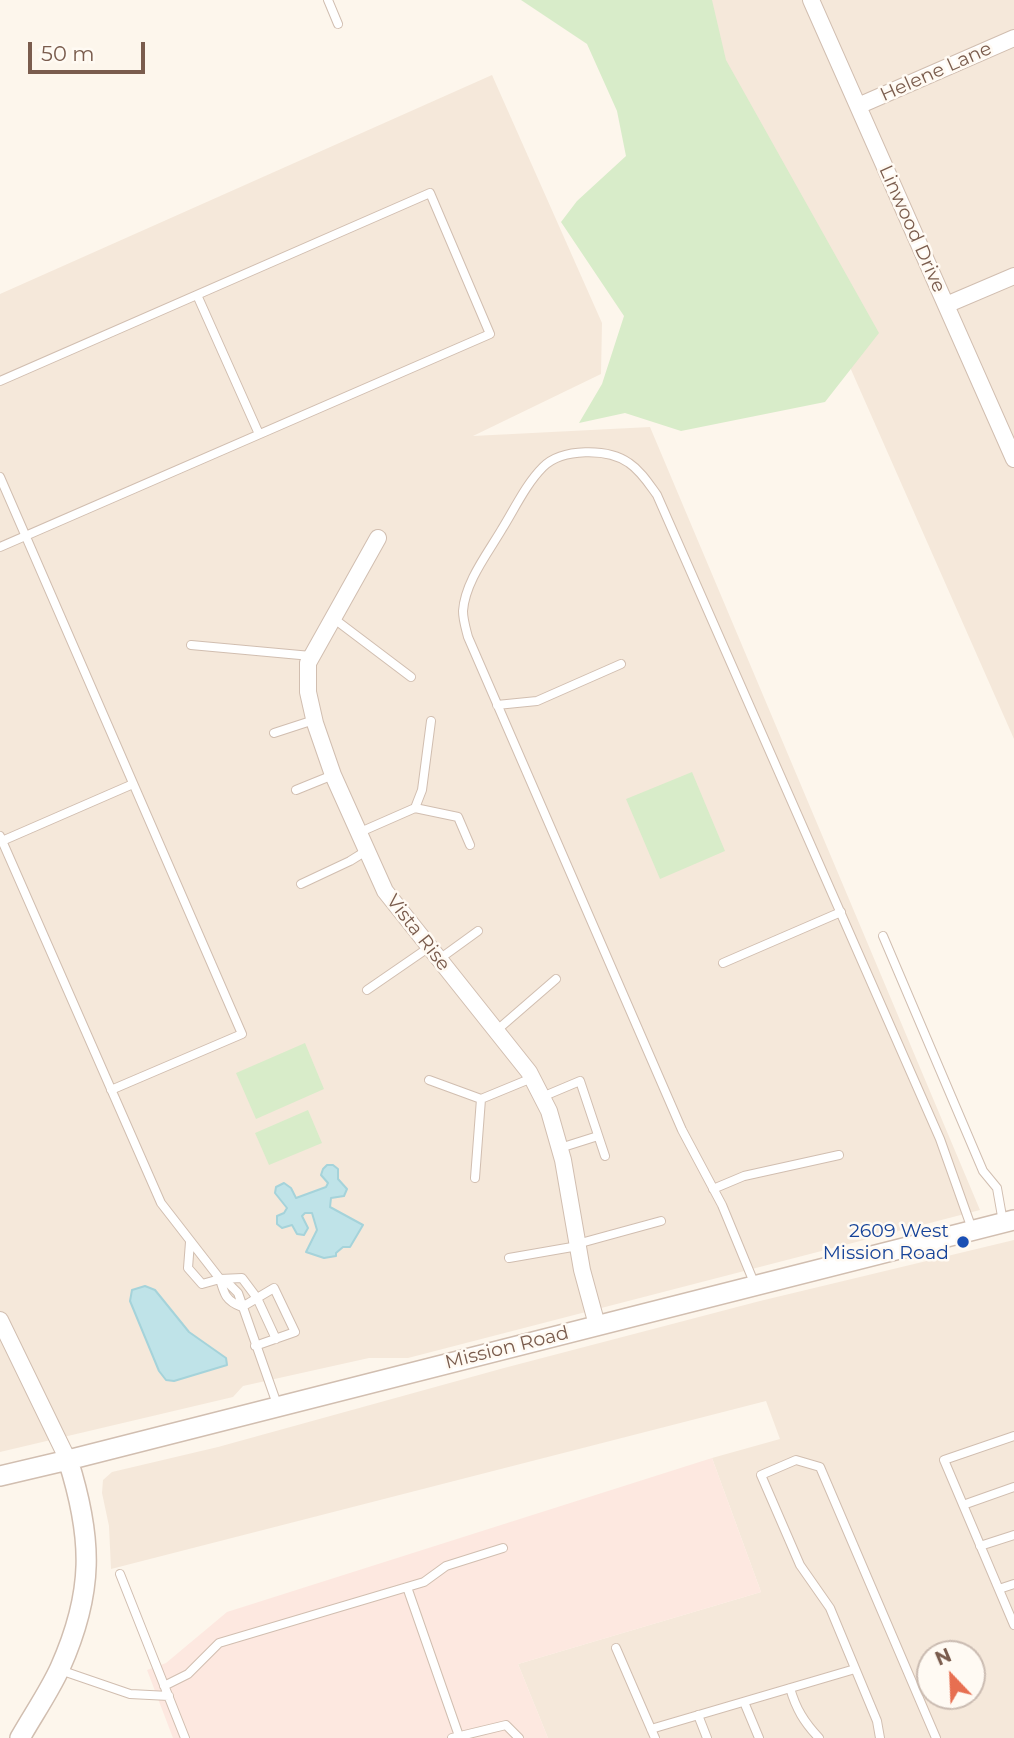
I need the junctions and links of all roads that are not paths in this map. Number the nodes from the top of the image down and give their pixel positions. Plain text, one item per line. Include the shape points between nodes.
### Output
1 (328, 0) edge
2 (811, 0) edge
3 (338, 24) dead end
4 (1014, 38) edge
5 (858, 106) junction
6 (1014, 276) edge
7 (197, 295) junction
8 (946, 305) junction
9 (0, 381) edge
10 (259, 434) junction
11 (1014, 459) edge
12 (0, 477) edge
13 (25, 536) junction
14 (378, 538) dead end
15 (0, 547) edge
16 (333, 618) junction
17 (191, 645) dead end
18 (311, 656) junction
19 (621, 664) dead end
20 (411, 677) dead end
21 (497, 705) junction
22 (314, 720) junction
23 (431, 721) dead end
24 (274, 733) dead end
25 (333, 775) junction
26 (133, 784) junction
27 (296, 790) dead end
28 (415, 808) junction
29 (358, 833) junction
30 (1, 839) edge
31 (470, 845) dead end
32 (366, 850) junction
33 (301, 884) dead end
34 (841, 912) junction
35 (478, 931) dead end
36 (883, 936) dead end
37 (433, 954) junction
38 (723, 963) dead end
39 (556, 979) dead end
40 (367, 990) dead end
41 (496, 1031) junction
42 (532, 1078) junction
43 (429, 1080) dead end
44 (111, 1090) junction
45 (542, 1097) junction
46 (481, 1099) junction
47 (598, 1136) junction
48 (560, 1148) junction
49 (839, 1155) dead end
50 (605, 1156) dead end
51 (475, 1178) dead end
52 (713, 1189) junction
53 (661, 1221) dead end
54 (1009, 1221) edge
55 (972, 1229) junction
56 (190, 1242) junction
57 (578, 1245) junction
58 (509, 1258) dead end
59 (220, 1279) junction
60 (755, 1284) junction
61 (257, 1297) junction
62 (242, 1307) junction
63 (0, 1320) edge
64 (597, 1325) junction
65 (276, 1339) junction
66 (256, 1346) junction
67 (278, 1406) junction
68 (1014, 1436) edge
69 (68, 1460) junction
70 (0, 1476) edge
71 (1014, 1488) edge
72 (963, 1505) junction
73 (1014, 1535) edge
74 (980, 1546) junction
75 (503, 1548) dead end
76 (120, 1574) dead end
77 (1014, 1584) edge
78 (407, 1587) junction
79 (999, 1589) junction
80 (1014, 1625) edge
81 (616, 1648) dead end
82 (855, 1669) junction
83 (60, 1670) junction
84 (164, 1686) junction
85 (790, 1688) junction
86 (169, 1696) junction
87 (744, 1702) junction
88 (698, 1715) junction
89 (653, 1734) edge
90 (455, 1737) edge
91 (20, 1738) edge
92 (185, 1738) edge
93 (519, 1738) edge
94 (707, 1738) edge
95 (759, 1738) edge
96 (818, 1738) edge
97 (880, 1738) edge
98 (936, 1738) edge

1 - 3 lane
2 - 5 street, Linwood Drive
4 - 5 street, Helene Lane
5 - 8 street, Linwood Drive
6 - 8 street
7 - 9 lane
7 - 10 lane
7 - 10 lane via 430,192 491,334
8 - 11 street, Linwood Drive
10 - 13 lane
12 - 13 lane
13 - 15 lane
13 - 26 lane
14 - 16 street, Vista Rise
16 - 18 street, Vista Rise
16 - 20 lane
17 - 18 lane
18 - 22 street, Vista Rise via 307,675
19 - 21 lane via 537,701
21 - 34 lane via 464,620 474,576 545,464 579,453 620,458 631,464 657,495
21 - 52 lane via 681,1130
22 - 24 lane
22 - 25 street, Vista Rise
23 - 28 lane via 422,790
25 - 27 lane
25 - 29 street, Vista Rise
26 - 30 lane
26 - 44 lane via 242,1034
28 - 29 lane
28 - 31 lane via 458,817
29 - 32 street, Vista Rise
30 - 44 lane
32 - 33 lane
32 - 37 street, Vista Rise via 386,891
34 - 38 lane
34 - 55 lane via 940,1139
35 - 37 lane
36 - 54 lane via 983,1171 997,1188
37 - 40 lane
37 - 41 street, Vista Rise
39 - 41 lane
41 - 42 street, Vista Rise
42 - 45 street, Vista Rise
42 - 46 lane
43 - 46 lane
44 - 56 lane via 161,1203
45 - 47 lane via 580,1081
45 - 48 street, Vista Rise
46 - 51 lane
47 - 48 lane
47 - 50 lane
48 - 57 street, Vista Rise
49 - 52 lane via 744,1177
52 - 60 lane
53 - 57 lane
54 - 55 street, Mission Road
55 - 60 street, Mission Road
56 - 59 lane
56 - 59 lane via 187,1268 202,1284
57 - 58 lane
57 - 64 street, Vista Rise
59 - 61 lane via 242,1278
59 - 62 lane via 229,1302
60 - 64 street, Mission Road
61 - 62 lane
61 - 65 lane
61 - 65 lane via 274,1288 295,1332
62 - 66 lane
63 - 69 street
64 - 67 street, Mission Road
65 - 66 lane
66 - 67 lane
67 - 69 street, Mission Road
68 - 72 lane via 944,1460
69 - 70 street, Mission Road
69 - 83 street via 83,1516 85,1586
71 - 72 lane
72 - 74 lane
73 - 74 lane
74 - 79 lane
75 - 78 lane via 446,1566 424,1582
76 - 84 lane
77 - 79 lane
78 - 84 lane via 219,1643 188,1674
78 - 90 lane
79 - 80 lane
81 - 89 lane
82 - 85 lane
82 - 97 lane
82 - 98 lane via 830,1608 800,1565 761,1475 796,1460 820,1467
83 - 86 lane via 130,1694
83 - 91 street
84 - 86 lane
85 - 87 lane
85 - 96 lane via 801,1716
86 - 92 lane
87 - 88 lane
87 - 95 lane
88 - 89 lane
88 - 94 lane
90 - 93 lane via 506,1725

